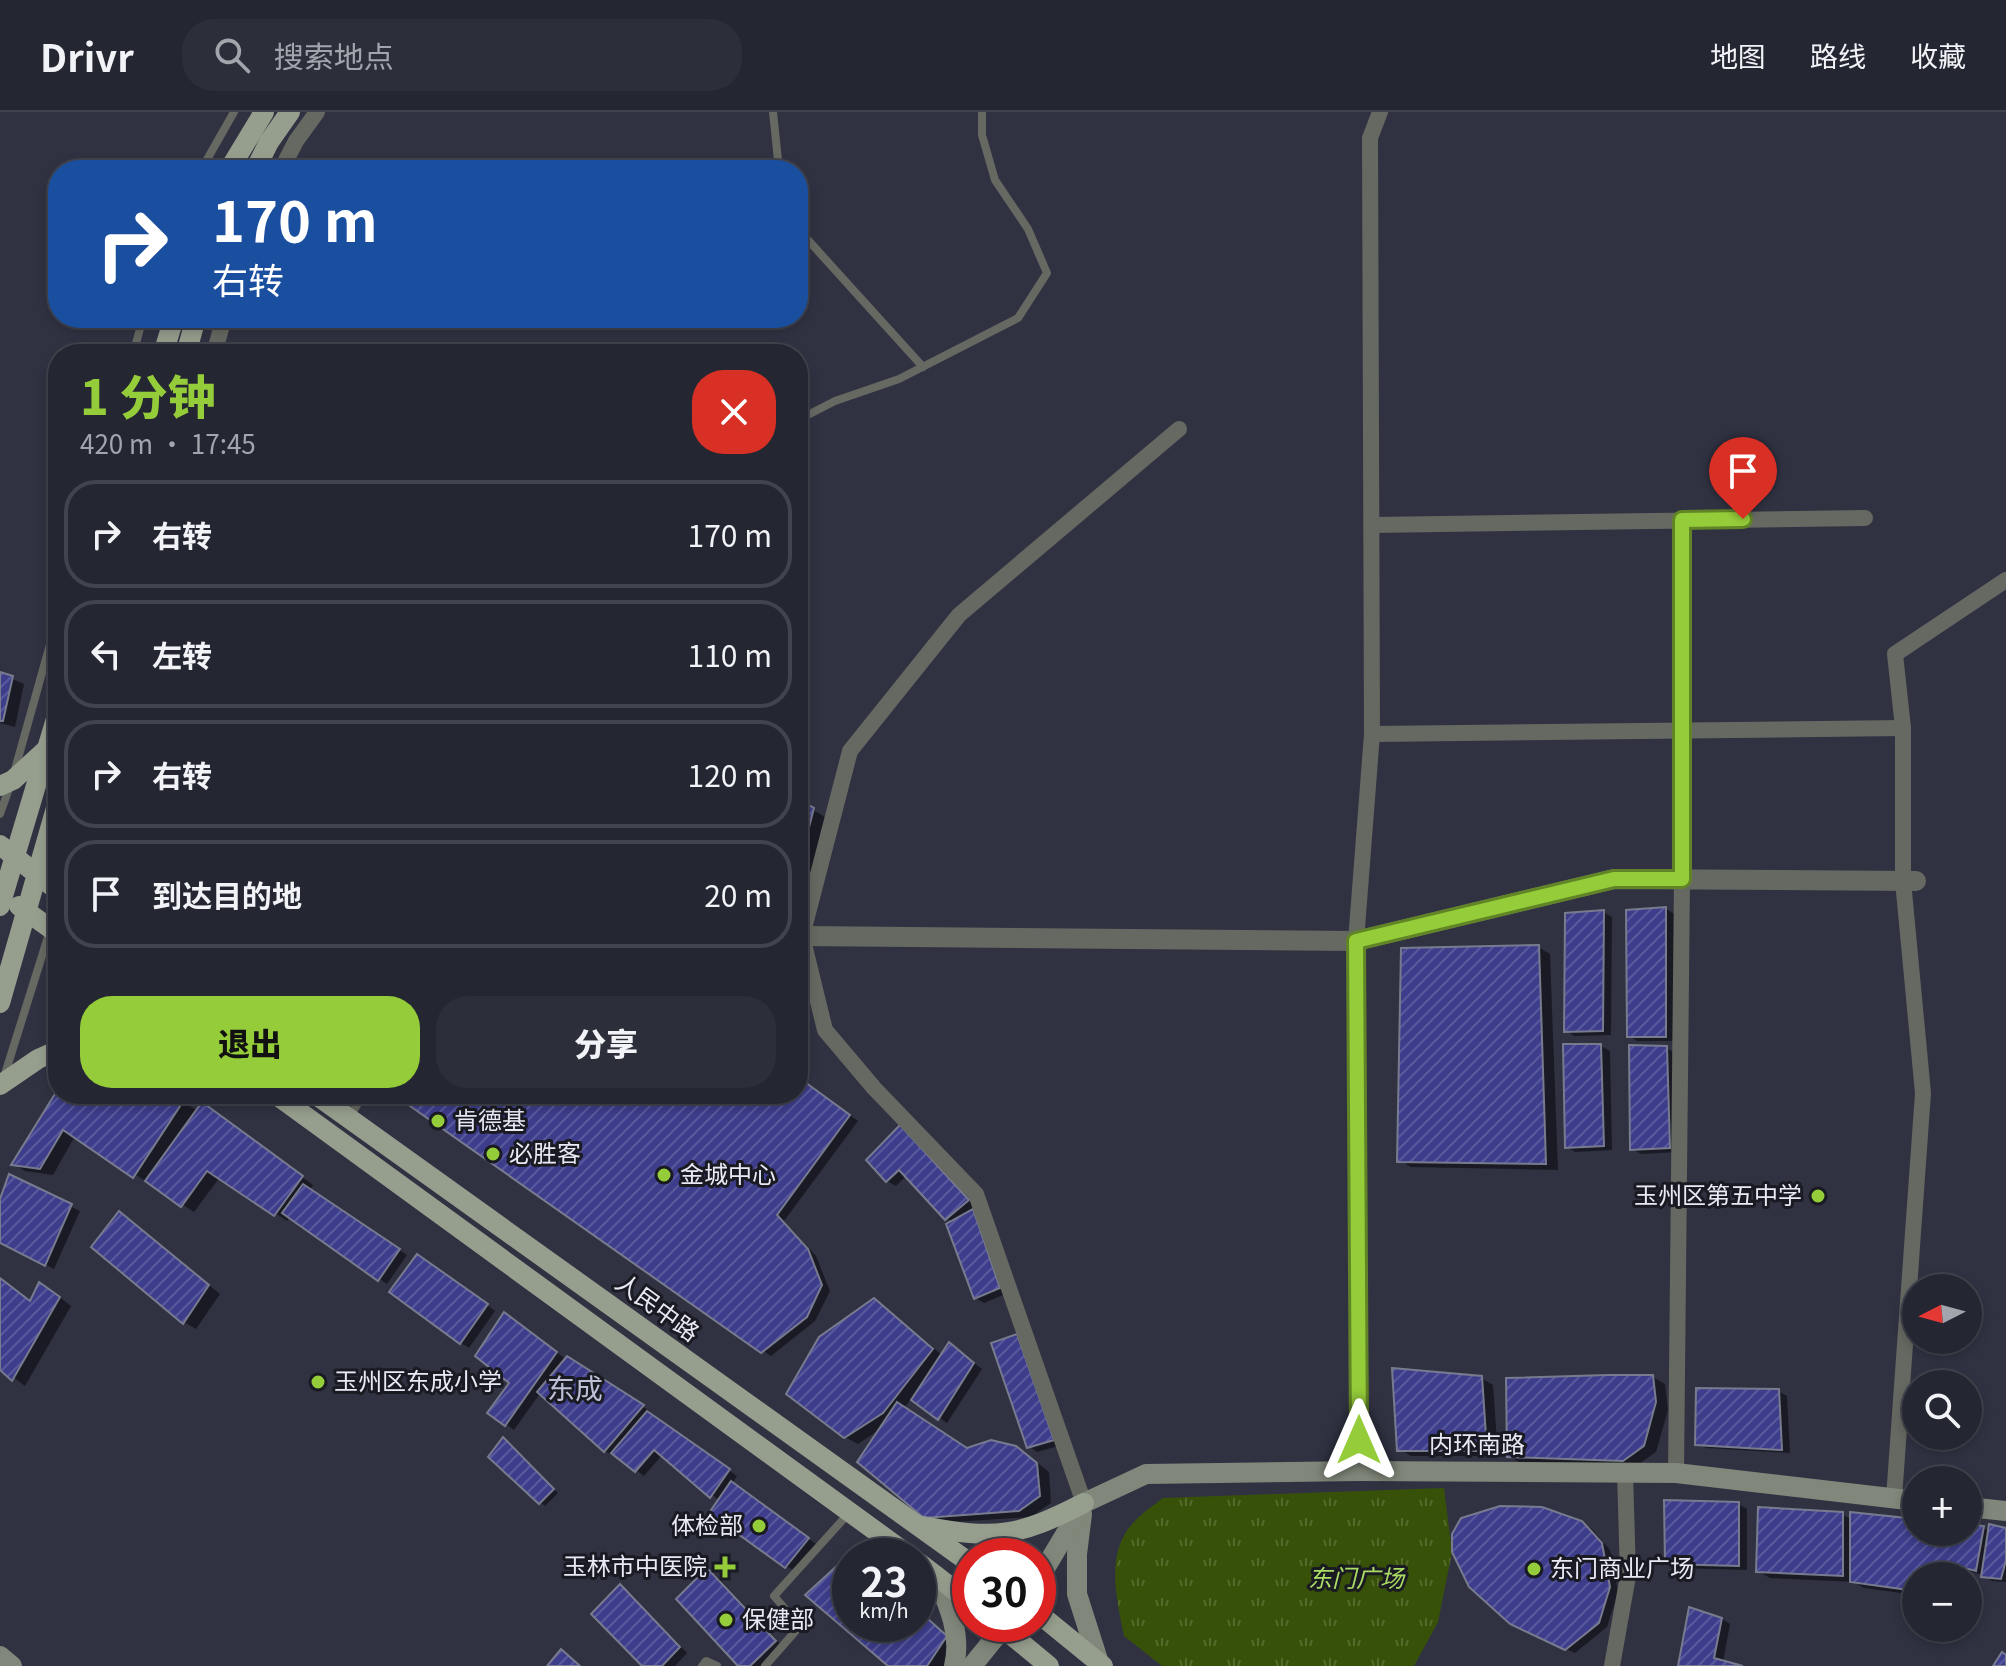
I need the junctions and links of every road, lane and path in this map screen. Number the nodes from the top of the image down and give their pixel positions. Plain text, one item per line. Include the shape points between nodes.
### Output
1 (234, 112) edge
2 (264, 112) edge
3 (290, 112) edge
4 (317, 112) edge
5 (773, 112) edge
6 (982, 112) edge
7 (1380, 112) edge
8 (207, 160) edge
9 (235, 160) edge
10 (260, 160) edge
11 (286, 160) edge
12 (778, 160) edge
13 (808, 240) edge
14 (923, 367) junction
15 (808, 415) edge
16 (1179, 429) dead end
17 (1865, 518) dead end
18 (1682, 520) junction
19 (1372, 525) junction
20 (2006, 580) edge
21 (48, 648) edge
22 (1903, 728) junction
23 (1682, 730) junction
24 (1372, 734) junction
25 (48, 746) edge
26 (47, 749) junction
27 (6, 783) edge
28 (0, 814) edge
29 (48, 836) edge
30 (8, 851) edge
31 (37, 874) junction
32 (1682, 879) junction
33 (1909, 881) junction
34 (48, 883) edge
35 (1, 898) edge
36 (808, 906) edge
37 (28, 912) junction
38 (48, 927) edge
39 (808, 935) edge
40 (1356, 941) junction
41 (48, 952) edge
42 (808, 965) edge
43 (0, 1003) edge
44 (48, 1054) edge
45 (1, 1086) edge
46 (289, 1104) edge
47 (328, 1104) edge
48 (358, 1104) edge
49 (348, 1119) junction
50 (1360, 1471) junction
51 (1625, 1472) junction
52 (1676, 1473) junction
53 (1894, 1498) junction
54 (1902, 1499) edge
55 (1084, 1503) junction
56 (1982, 1508) edge
57 (850, 1511) junction
58 (2006, 1511) edge
59 (915, 1524) junction
60 (886, 1538) edge
61 (952, 1550) edge
62 (1056, 1550) edge
63 (936, 1576) edge
64 (936, 1577) edge
65 (952, 1588) edge
66 (1056, 1628) edge
67 (990, 1642) edge
68 (1021, 1642) edge
69 (0, 1656) edge
70 (1101, 1664) edge
71 (12, 1666) edge
72 (702, 1666) edge
73 (717, 1666) edge
74 (765, 1666) edge
75 (954, 1666) edge
76 (972, 1666) edge
77 (1049, 1666) edge
78 (1612, 1666) edge

1 - 8 lane
2 - 9 main road
3 - 10 main road
4 - 11 street
5 - 12 lane
6 - 14 lane via 982,135 995,180 1028,229 1047,273 1018,318
7 - 19 street via 1370,138
13 - 14 lane
14 - 15 lane
16 - 36 street via 959,615 850,751
17 - 18 street
18 - 19 street
18 - 23 street
19 - 24 street
20 - 22 street via 1895,654
21 - 27 lane
22 - 23 street
22 - 33 street
23 - 24 street
23 - 32 street
24 - 40 street
25 - 26 main road
26 - 27 main road
26 - 30 main road
27 - 28 lane
29 - 31 main road
30 - 31 main road
30 - 35 main road
31 - 34 main road
31 - 37 main road
32 - 33 street
32 - 40 street via 1614,879
32 - 52 street
33 - 53 street via 1923,1093
35 - 37 main road
37 - 38 main road
37 - 43 main road
39 - 40 street
40 - 50 street
41 - 45 lane
42 - 55 street via 825,1030 976,1194
44 - 45 main road
46 - 57 main road
47 - 49 main road, 人民中路
48 - 49 lane
49 - 59 main road, 人民中路
50 - 51 main road, 内环南路
50 - 55 main road, 内环南路 via 1146,1474
51 - 52 main road, 内环南路
51 - 78 street via 1628,1576
52 - 53 main road, 内环南路
53 - 54 main road, 内环南路
55 - 59 main road via 1020,1532 997,1535
55 - 62 main road
55 - 70 main road via 1077,1594
56 - 58 main road
57 - 60 main road
57 - 74 lane via 774,1596 800,1626
59 - 61 main road, 人民中路
63 - 65 main road
64 - 75 main road via 952,1612 958,1651
66 - 70 main road
67 - 76 main road
68 - 77 main road
69 - 71 main road
72 - 73 lane via 706,1661

